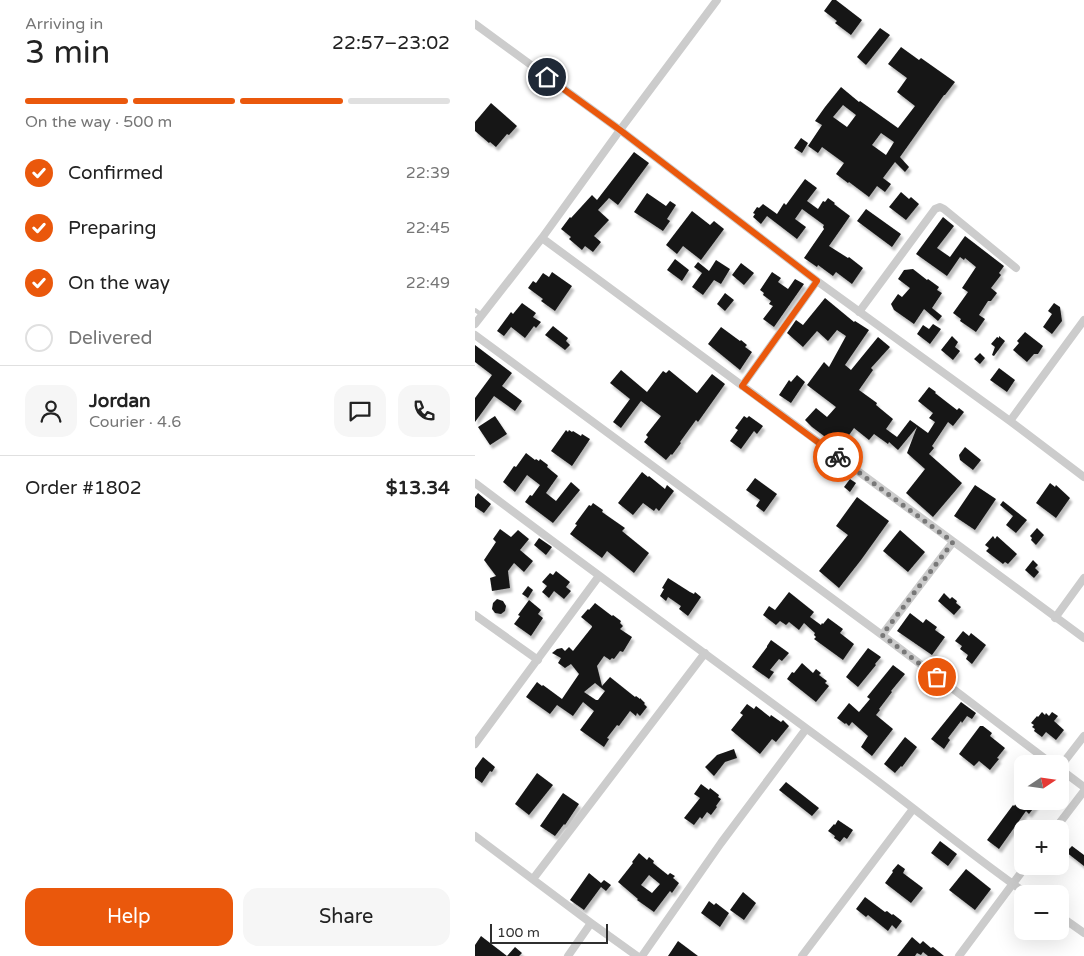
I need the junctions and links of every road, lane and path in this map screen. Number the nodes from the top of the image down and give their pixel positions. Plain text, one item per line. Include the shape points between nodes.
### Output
1 (717, 0) edge
2 (475, 24) edge
3 (620, 130) junction
4 (542, 238) junction
5 (1016, 268) dead end
6 (817, 281) junction
7 (475, 310) edge
8 (859, 312) junction
9 (482, 315) junction
10 (1084, 320) edge
11 (475, 324) edge
12 (475, 335) edge
13 (742, 386) junction
14 (1010, 420) junction
15 (1084, 477) edge
16 (475, 483) edge
17 (953, 542) junction
18 (599, 576) junction
19 (1084, 578) edge
20 (475, 614) edge
21 (1055, 618) junction
22 (882, 635) junction
23 (1084, 638) edge
24 (705, 653) junction
25 (538, 660) junction
26 (806, 729) junction
27 (1084, 736) edge
28 (475, 744) edge
29 (1041, 755) edge
30 (1069, 756) edge
31 (1069, 775) edge
32 (1084, 787) edge
33 (1084, 791) edge
34 (913, 809) junction
35 (1062, 820) edge
36 (475, 836) edge
37 (1019, 875) edge
38 (533, 879) junction
39 (1012, 884) junction
40 (1069, 922) edge
41 (591, 923) junction
42 (1084, 933) edge
43 (568, 956) edge
44 (637, 956) edge
45 (642, 956) edge
46 (802, 956) edge
47 (959, 956) edge

1 - 3 street
2 - 3 street
3 - 4 street
3 - 6 street
4 - 9 street
4 - 13 street
5 - 8 street via 940,207 935,209
6 - 8 street
6 - 13 street
7 - 9 lane
8 - 14 street
9 - 11 street
10 - 14 street
12 - 22 street
13 - 17 street
14 - 15 street
16 - 18 street
17 - 21 street
17 - 22 street
18 - 24 street
18 - 25 street
19 - 21 street
20 - 25 street
21 - 23 street
22 - 29 street
24 - 26 street
24 - 38 street
25 - 28 street
26 - 34 street
26 - 45 street
27 - 30 street
31 - 32 street
33 - 35 street
34 - 39 street
34 - 46 street
36 - 38 street
37 - 39 street
38 - 41 street
39 - 47 street
40 - 42 street
41 - 43 street
41 - 44 street

